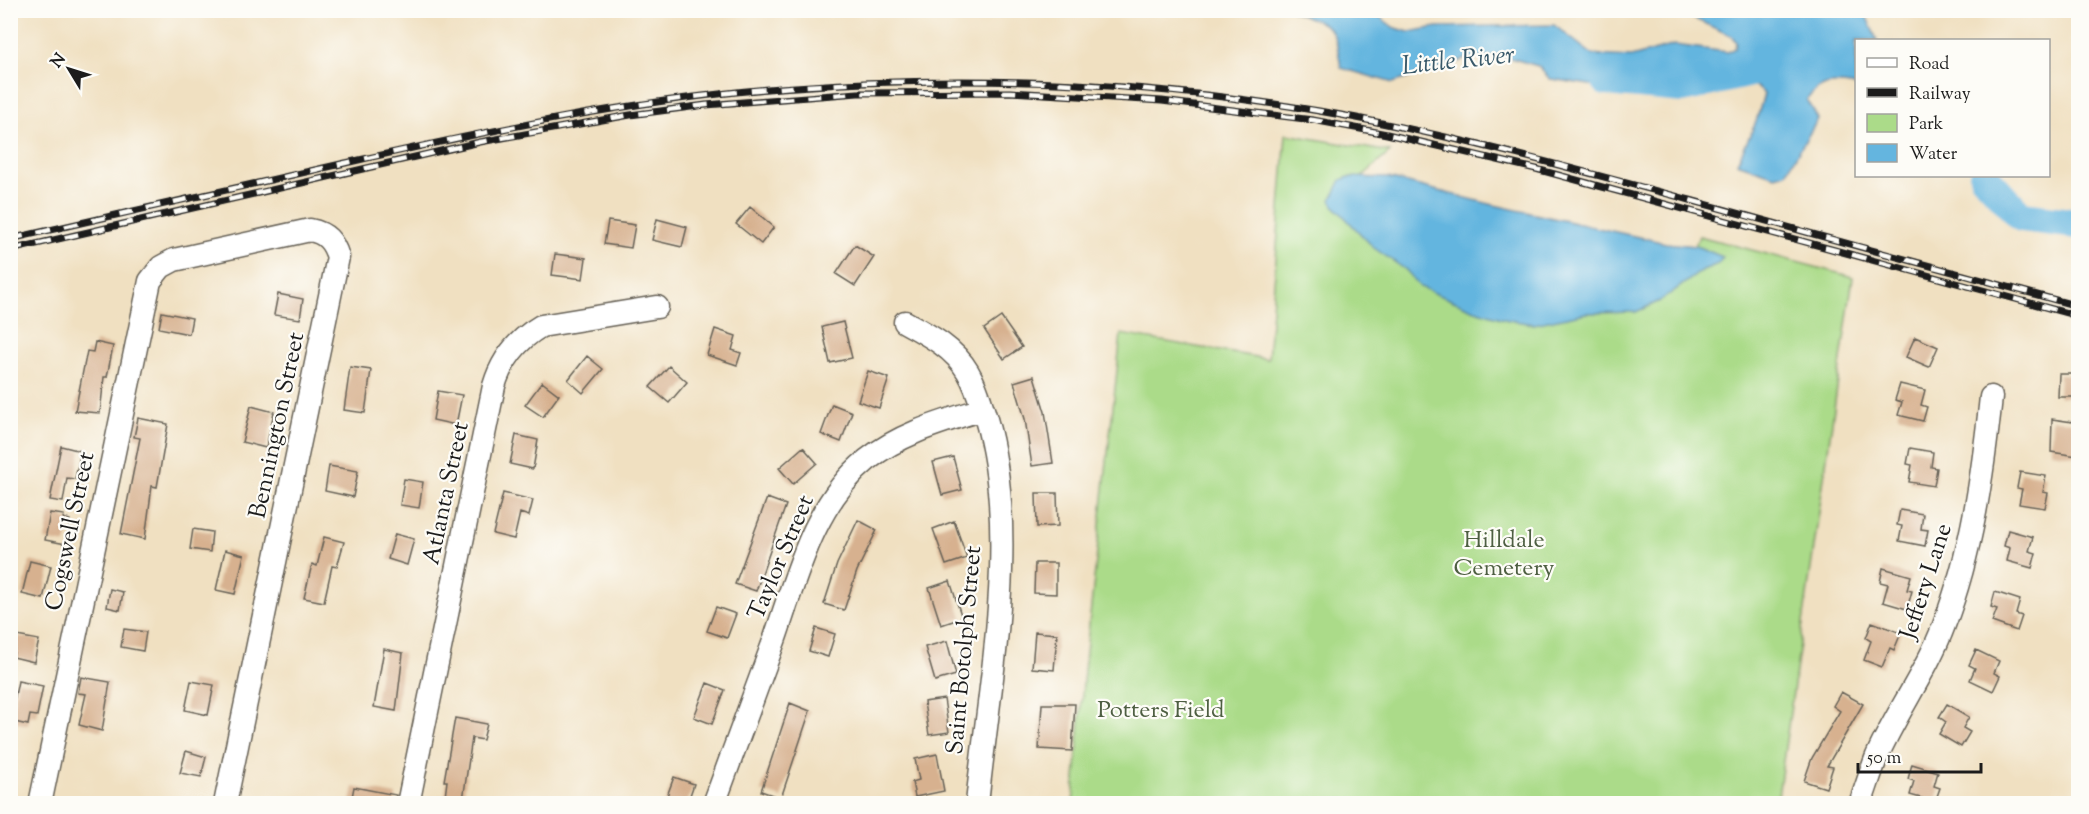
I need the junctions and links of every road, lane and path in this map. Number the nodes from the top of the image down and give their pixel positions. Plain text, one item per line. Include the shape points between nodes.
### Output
1 (155, 272) joint
2 (657, 307) dead end
3 (905, 322) dead end
4 (1991, 397) dead end
5 (983, 410) junction
6 (40, 804) edge
7 (225, 804) edge
8 (408, 804) edge
9 (714, 804) edge
10 (977, 804) edge
11 (1860, 804) edge

1 - 6 street, Cogswell Street via 146,289
1 - 7 street, Bennington Street via 174,260 310,230 329,238 338,257
2 - 8 street, Atlanta Street via 541,326 506,358 495,386
3 - 5 street, Saint Botolph Street via 928,334 959,360 972,380
4 - 11 street, Jeffery Lane via 1982,475 1944,625 1877,755
5 - 9 street, Taylor Street via 918,430 888,446 867,460 833,498 805,556
5 - 10 street, Saint Botolph Street via 997,455 1000,595

